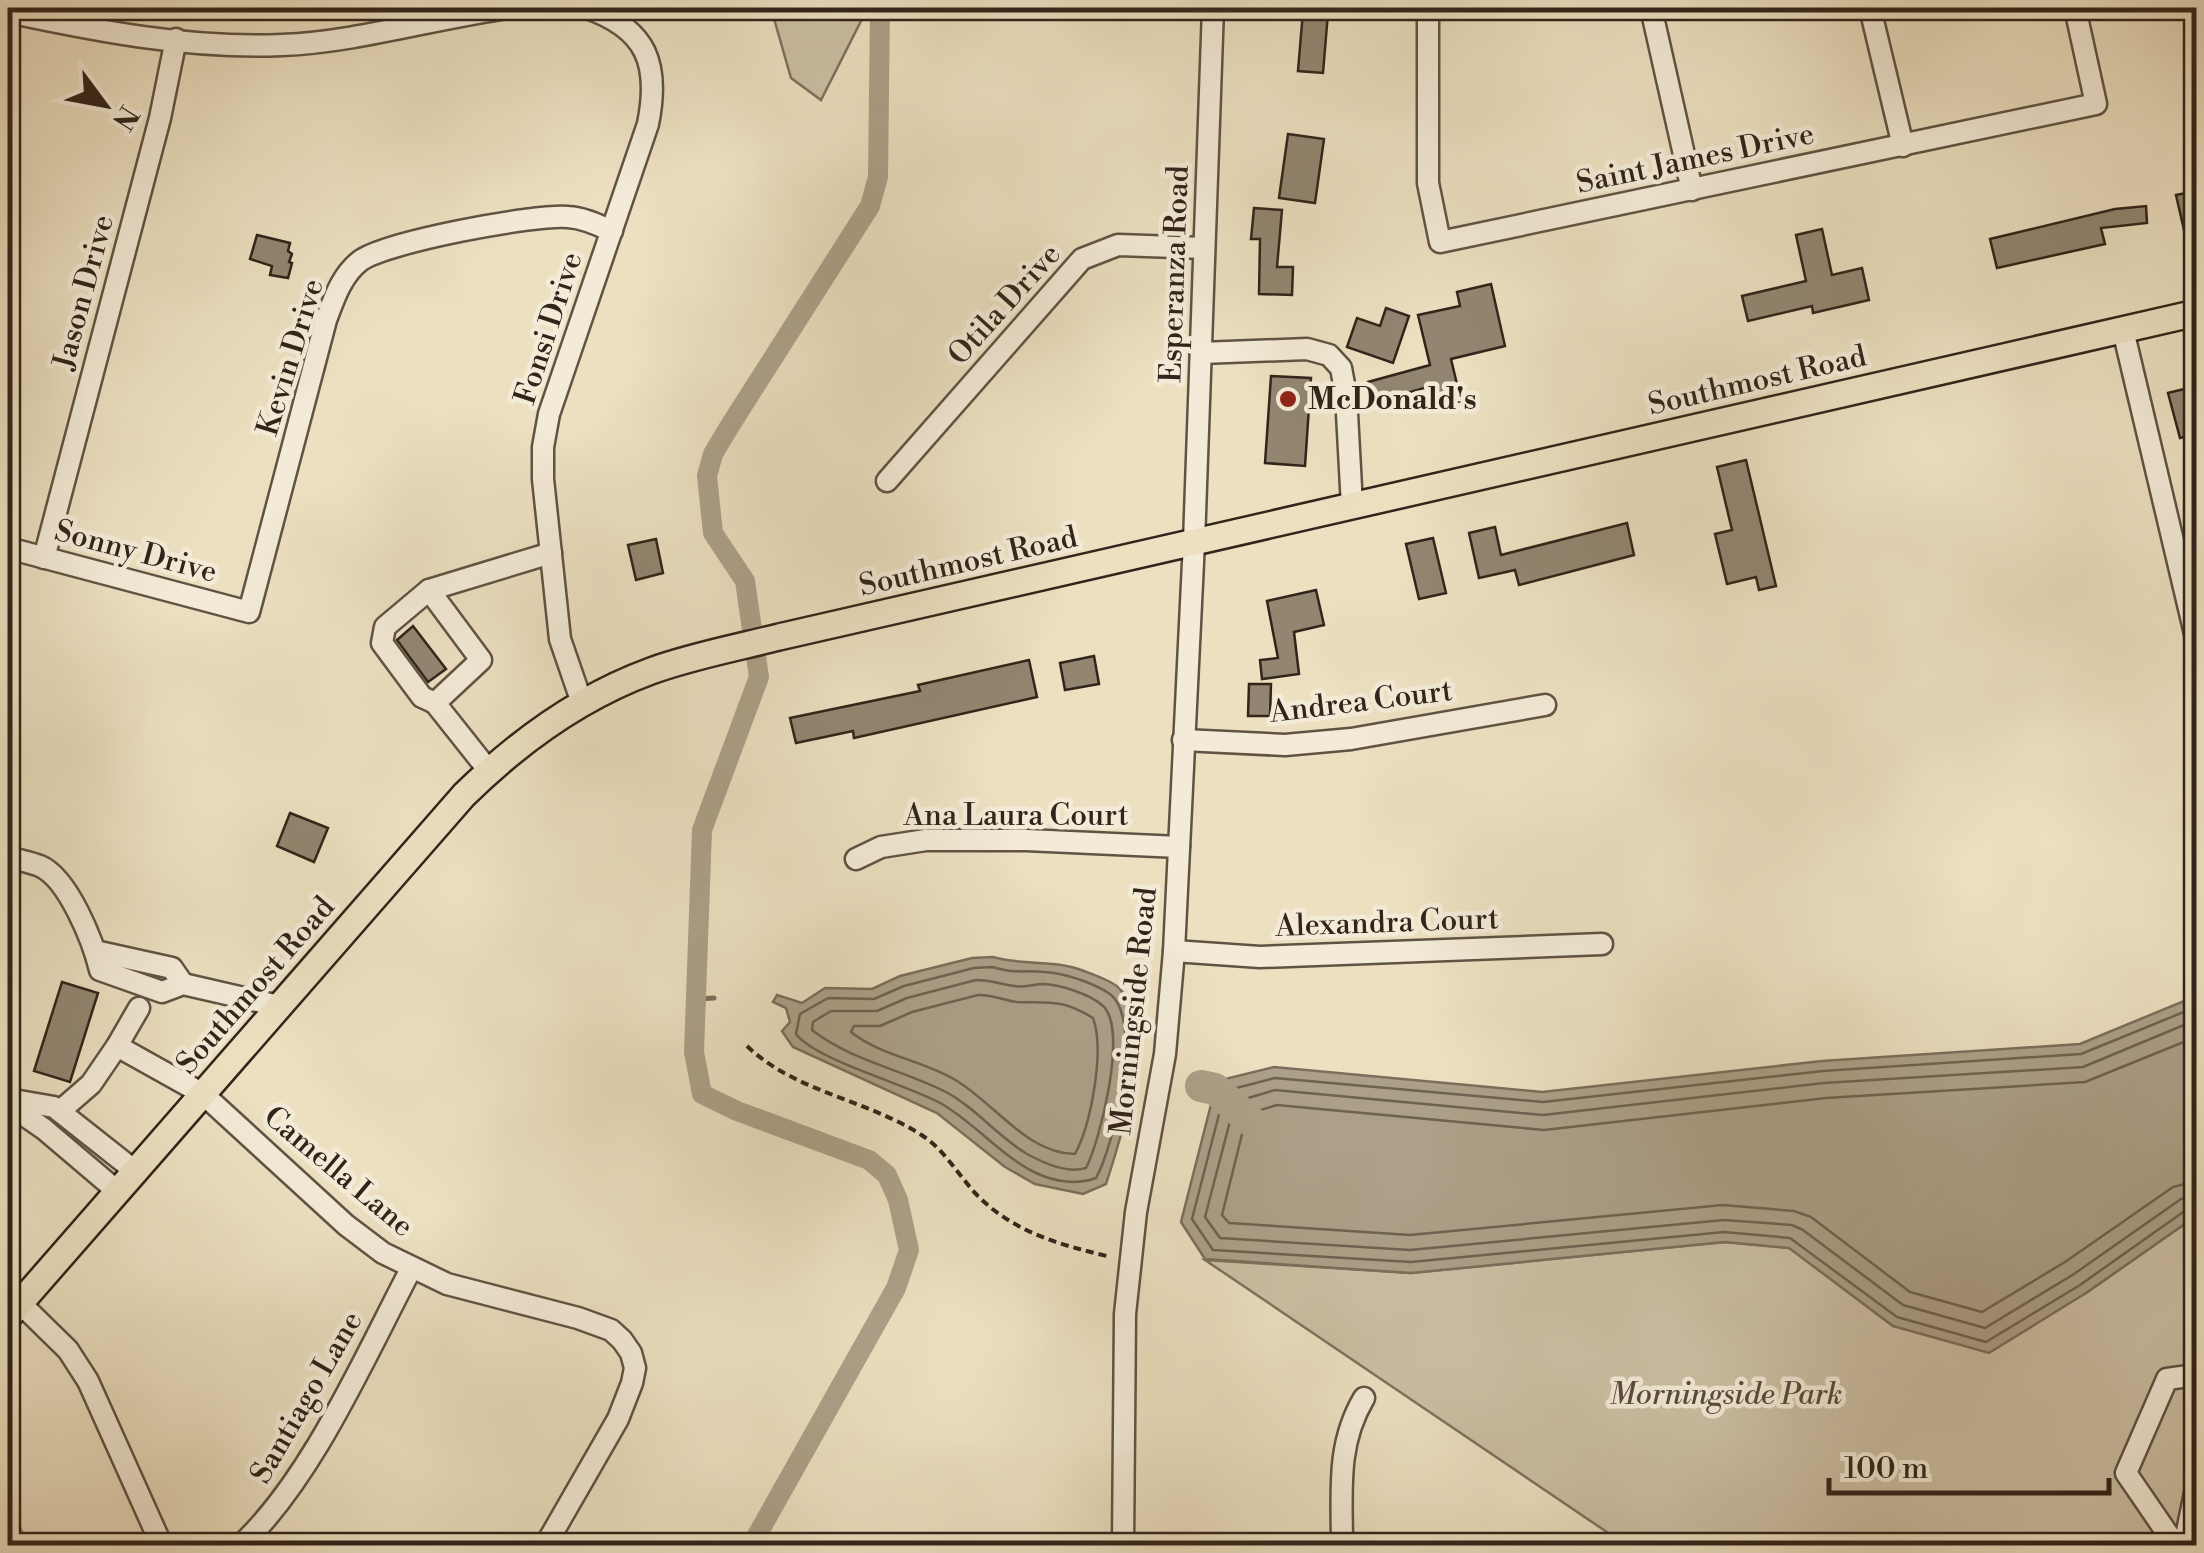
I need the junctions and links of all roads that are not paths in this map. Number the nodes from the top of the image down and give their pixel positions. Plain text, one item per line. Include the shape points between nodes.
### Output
1 (510, 8) edge
2 (587, 8) edge
3 (1213, 8) edge
4 (1428, 8) edge
5 (1651, 8) edge
6 (1870, 8) edge
7 (2074, 8) edge
8 (8, 12) edge
9 (176, 40) junction
10 (1904, 146) junction
11 (1692, 190) junction
12 (612, 231) junction
13 (1204, 248) junction
14 (2196, 313) edge
15 (2123, 330) junction
16 (1201, 353) junction
17 (887, 480) dead end
18 (1352, 506) junction
19 (1194, 542) junction
20 (8, 548) edge
21 (551, 552) junction
22 (44, 558) junction
23 (429, 590) junction
24 (249, 612) joint
25 (2196, 638) edge
26 (582, 703) junction
27 (435, 704) junction
28 (1546, 705) dead end
29 (1183, 740) junction
30 (488, 771) junction
31 (1179, 847) junction
32 (8, 858) edge
33 (856, 859) dead end
34 (1602, 944) dead end
35 (95, 950) junction
36 (1174, 951) junction
37 (143, 960) junction
38 (137, 984) junction
39 (183, 984) junction
40 (279, 1006) junction
41 (139, 1008) dead end
42 (116, 1046) junction
43 (203, 1094) junction
44 (8, 1102) edge
45 (60, 1110) junction
46 (135, 1171) junction
47 (117, 1191) junction
48 (412, 1268) junction
49 (14, 1310) edge
50 (2196, 1375) edge
51 (1364, 1398) dead end
52 (2196, 1488) edge
53 (162, 1546) edge
54 (240, 1546) edge
55 (545, 1546) edge
56 (1123, 1546) edge
57 (1342, 1546) edge
58 (2176, 1546) edge
59 (2184, 1546) edge

1 - 9 street via 298,44
2 - 12 street, Fonsi Drive via 632,31 653,74 648,124
3 - 13 street, Esperanza Road
4 - 11 street, Saint James Drive via 1428,184 1440,242
5 - 11 street
6 - 10 street
7 - 10 street, Saint James Drive via 2096,104
8 - 9 street
9 - 22 street, Jason Drive
10 - 11 street, Saint James Drive
12 - 21 street, Fonsi Drive via 549,414 543,479
12 - 24 street, Kevin Drive via 564,216 390,246 356,264 326,320
13 - 16 street, Esperanza Road
13 - 17 street, Otila Drive via 1118,245 1082,259
14 - 15 main road, Southmost Road
15 - 18 main road, Southmost Road
15 - 25 street
16 - 18 street via 1306,348 1329,355 1346,394
16 - 19 street, Esperanza Road
18 - 19 main road, Southmost Road
19 - 26 main road, Southmost Road via 729,649 650,671
19 - 29 street, Morningside Road
20 - 22 street, Sonny Drive
21 - 23 street
21 - 26 street, Fonsi Drive via 562,653
22 - 24 street, Sonny Drive
23 - 27 street via 481,660
23 - 27 street via 384,627 382,643 422,697
26 - 30 main road, Southmost Road
27 - 30 street
28 - 29 street, Andrea Court via 1284,745
29 - 31 street, Morningside Road
30 - 40 main road, Southmost Road
31 - 33 street, Ana Laura Court via 926,840 881,846
31 - 36 street, Morningside Road
32 - 35 street via 42,866 60,881
34 - 36 street, Alexandra Court via 1260,957
35 - 37 street
35 - 38 street via 100,970
36 - 56 street, Morningside Road via 1165,1054 1130,1262 1122,1380
37 - 38 street
37 - 39 street via 172,968
38 - 39 street via 162,992
39 - 40 street
40 - 43 main road, Southmost Road
41 - 42 street
42 - 43 street, Camella Lane
42 - 45 street via 91,1084
43 - 46 main road, Southmost Road
43 - 48 street, Camella Lane via 346,1224
44 - 45 street
44 - 47 street
45 - 46 street
46 - 47 main road, Southmost Road
47 - 49 main road, Southmost Road
48 - 54 street, Santiago Lane via 288,1492
48 - 55 street, Camella Lane via 610,1330 631,1353 632,1383 618,1419
49 - 53 street via 68,1350 88,1381
50 - 58 street via 2167,1380 2126,1473
51 - 57 street via 1346,1431
52 - 59 street

